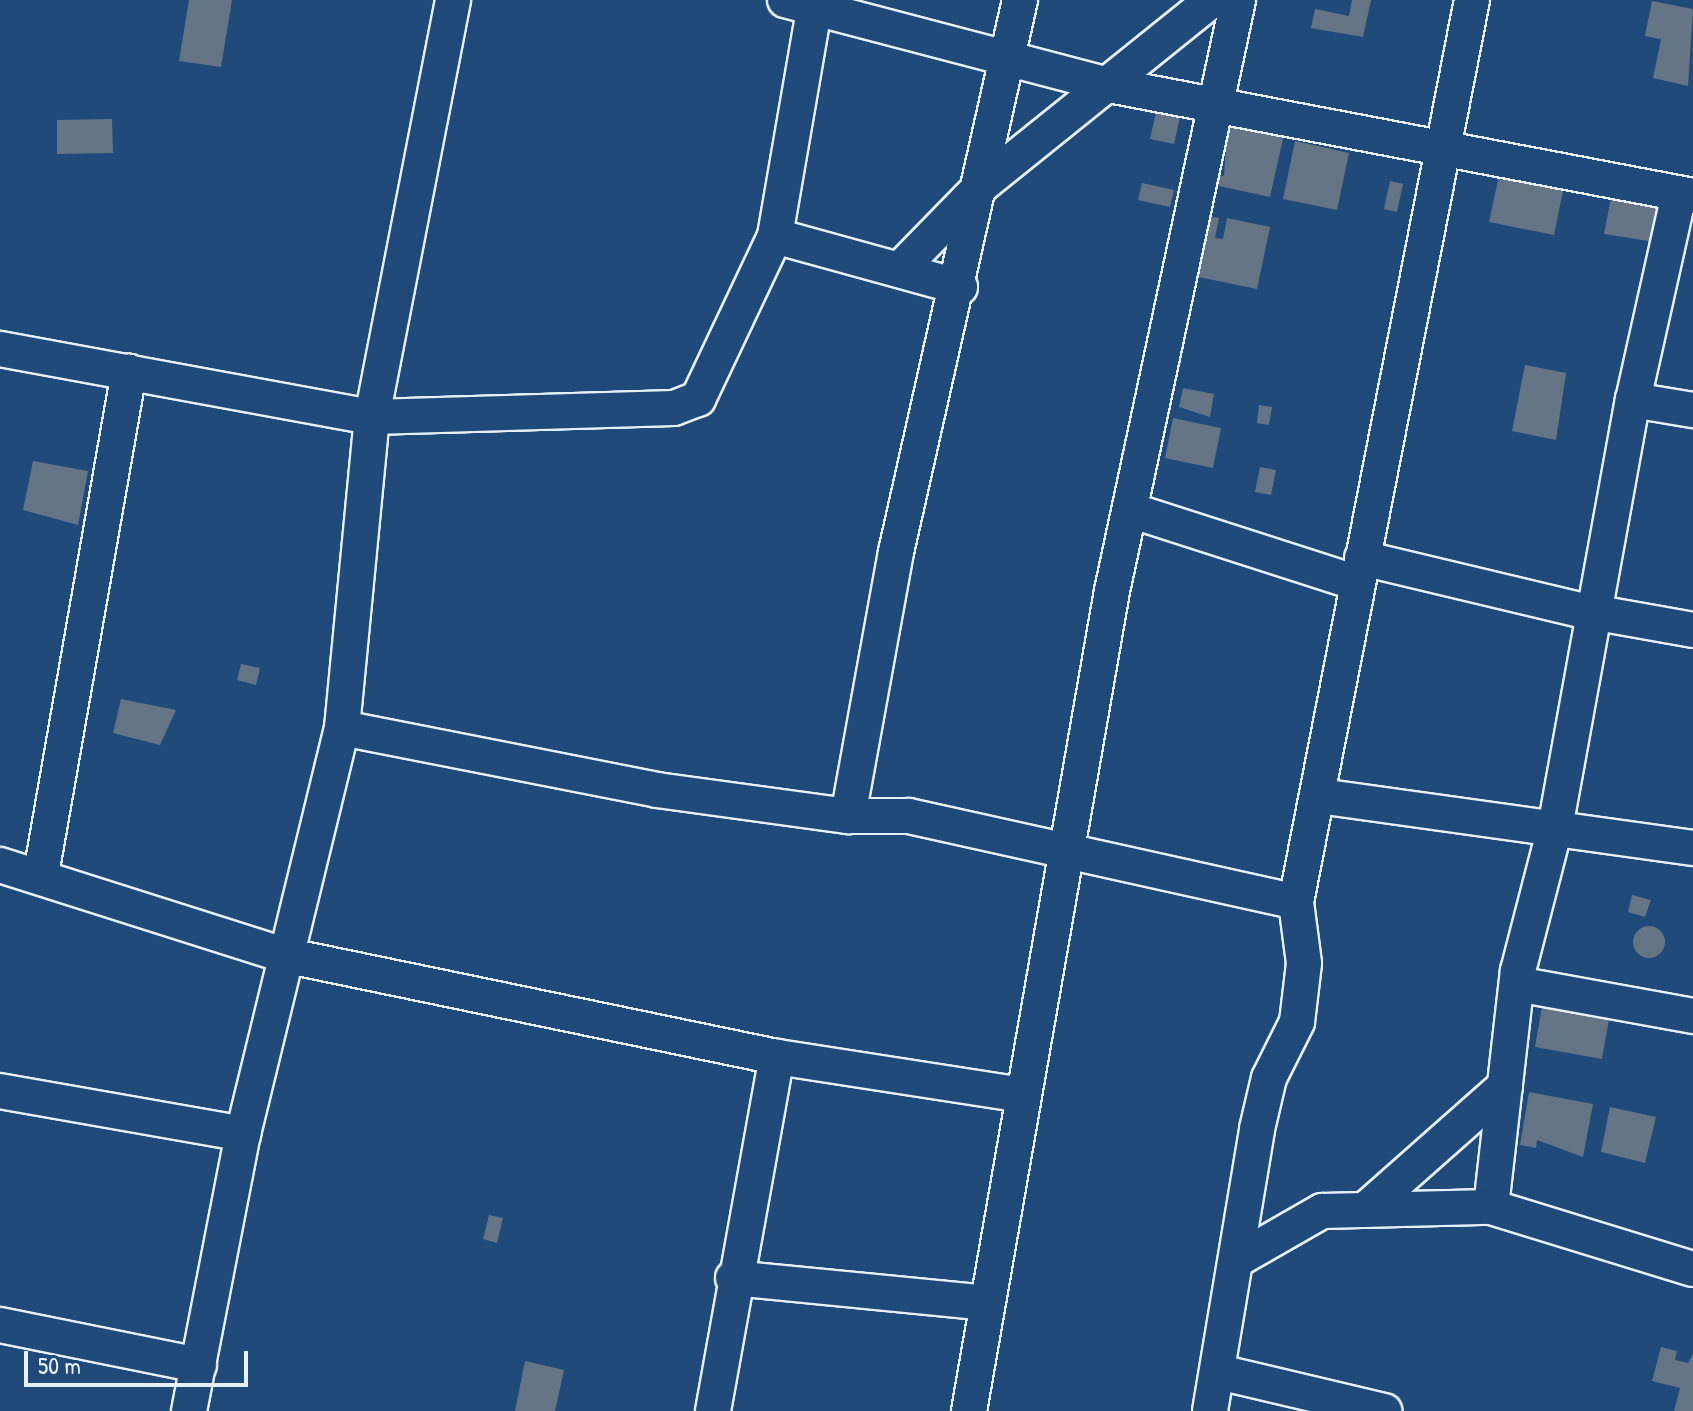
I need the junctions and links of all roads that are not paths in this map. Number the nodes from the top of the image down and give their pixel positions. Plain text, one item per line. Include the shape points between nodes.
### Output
1 (453, 0) edge
2 (1020, 0) edge
3 (1212, 0) edge
4 (1238, 0) edge
5 (1472, 0) edge
6 (800, 5) edge
7 (1012, 57) junction
8 (1109, 85) junction
9 (1217, 104) junction
10 (1441, 143) junction
11 (983, 184) junction
12 (1686, 196) edge
13 (775, 236) junction
14 (900, 269) junction
15 (960, 287) junction
16 (0, 349) edge
17 (129, 372) junction
18 (1633, 400) junction
19 (1693, 410) edge
20 (372, 417) junction
21 (1130, 510) junction
22 (1359, 571) junction
23 (1592, 612) junction
24 (1693, 630) edge
25 (342, 728) junction
26 (1319, 796) junction
27 (848, 816) junction
28 (1555, 828) junction
29 (1693, 848) edge
30 (1070, 857) junction
31 (0, 865) edge
32 (41, 874) junction
33 (1296, 902) junction
34 (284, 955) junction
35 (1517, 984) junction
36 (1693, 1016) edge
37 (777, 1057) junction
38 (1505, 1086) junction
39 (0, 1091) edge
40 (1022, 1095) junction
41 (243, 1134) junction
42 (1491, 1207) junction
43 (1365, 1210) junction
44 (1240, 1258) junction
45 (1693, 1269) edge
46 (733, 1278) junction
47 (987, 1303) junction
48 (0, 1325) edge
49 (199, 1365) junction
50 (1219, 1372) junction
51 (189, 1411) edge
52 (713, 1411) edge
53 (969, 1411) edge
54 (1210, 1411) edge
55 (1384, 1411) edge

1 - 20 street
2 - 7 street
3 - 8 street
4 - 9 street
5 - 10 street
6 - 7 street
6 - 13 street
7 - 8 street
7 - 11 street
8 - 9 street
8 - 11 street
9 - 10 street
9 - 21 street
10 - 12 street
10 - 22 street
11 - 14 street
11 - 15 street
12 - 18 street
13 - 14 street
13 - 20 street via 698,399 674,408
14 - 15 street
15 - 27 street via 896,552
16 - 17 street
17 - 20 street
17 - 32 street
18 - 19 street
18 - 23 street
20 - 25 street
21 - 22 street
21 - 30 street
22 - 23 street
22 - 26 street
23 - 24 street
23 - 28 street
25 - 27 street via 657,790
25 - 34 street
26 - 28 street
26 - 33 street
27 - 30 street via 909,816
28 - 29 street
28 - 35 street
30 - 33 street
30 - 40 street
31 - 32 street
32 - 34 street
33 - 44 street via 1304,963 1297,1022 1263,1104
34 - 37 street
34 - 41 street
35 - 36 street
35 - 38 street
37 - 40 street
37 - 46 street
38 - 42 street
38 - 43 street
39 - 41 street
40 - 47 street
41 - 49 street
42 - 43 street
42 - 45 street
43 - 44 street via 1322,1211
44 - 50 street
46 - 47 street
46 - 52 street
47 - 53 street
48 - 49 street
49 - 51 street
50 - 54 street
50 - 55 street

